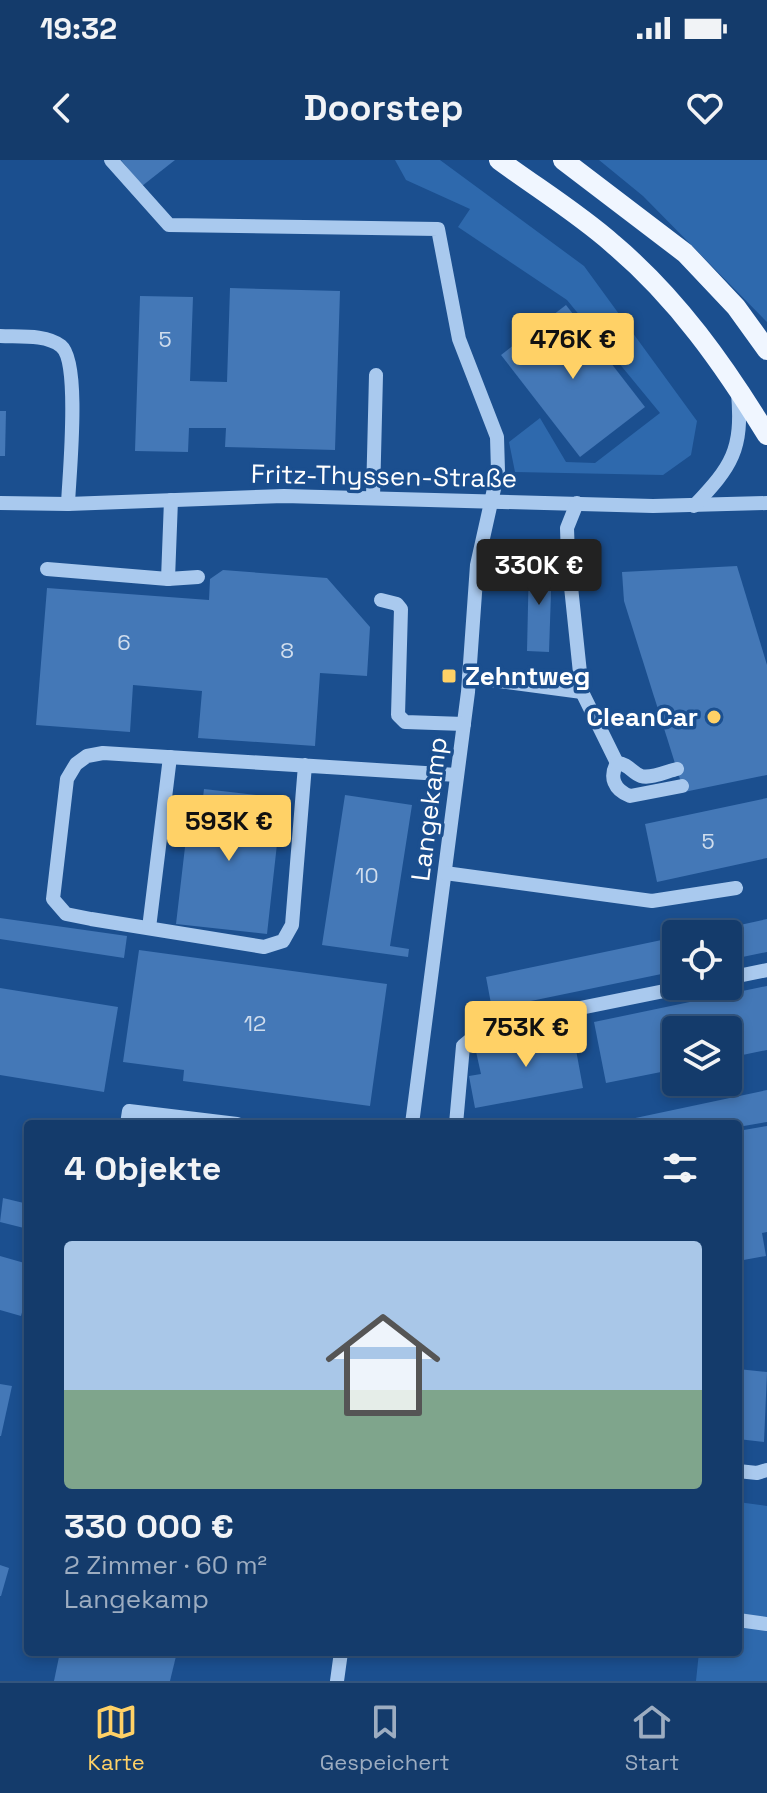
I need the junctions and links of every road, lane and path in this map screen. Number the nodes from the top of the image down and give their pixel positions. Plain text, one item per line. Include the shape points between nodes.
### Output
1 (111, 160) edge
2 (499, 160) edge
3 (563, 160) edge
4 (0, 336) edge
5 (767, 350) edge
6 (376, 375) dead end
7 (738, 387) junction
8 (767, 435) edge
9 (373, 497) junction
10 (171, 500) junction
11 (492, 501) junction
12 (0, 503) edge
13 (577, 503) junction
14 (767, 503) edge
15 (68, 504) junction
16 (694, 506) junction
17 (47, 569) dead end
18 (198, 577) dead end
19 (168, 579) junction
20 (381, 600) dead end
21 (469, 677) junction
22 (582, 692) junction
23 (464, 724) junction
24 (170, 757) junction
25 (617, 763) junction
26 (305, 765) junction
27 (677, 769) dead end
28 (457, 775) junction
29 (682, 786) dead end
30 (445, 873) junction
31 (736, 888) dead end
32 (149, 928) junction
33 (767, 970) edge
34 (742, 975) edge
35 (662, 991) edge
36 (128, 1120) edge
37 (204, 1120) edge
38 (413, 1120) edge
39 (456, 1120) edge
40 (767, 1470) edge
41 (742, 1471) edge
42 (742, 1621) edge
43 (767, 1624) edge
44 (340, 1656) edge
45 (337, 1681) edge

1 - 11 street, Langekamp via 169,225 438,229 459,339 497,437
2 - 7 main road via 645,273
3 - 5 main road via 685,253 736,307
4 - 15 street via 51,341 67,353 73,380
6 - 9 street
7 - 8 main road
7 - 16 street via 740,419 733,460
9 - 10 street, Fritz-Thyssen-Straße
9 - 11 street, Fritz-Thyssen-Straße
10 - 15 street, Fritz-Thyssen-Straße
10 - 19 street
11 - 13 street, Fritz-Thyssen-Straße
11 - 21 street, Langekamp via 477,565
12 - 15 street, Fritz-Thyssen-Straße
13 - 16 street, Fritz-Thyssen-Straße
13 - 22 street via 567,528
14 - 16 street, Fritz-Thyssen-Straße
17 - 19 street
18 - 19 street
20 - 23 street via 401,609 398,715 405,722
21 - 22 street
21 - 23 street, Langekamp
22 - 25 street
23 - 28 street, Langekamp
24 - 26 street
24 - 32 street
24 - 32 street via 87,756 67,779 53,899 66,914
25 - 27 street via 646,777
25 - 29 street via 614,784 630,796
26 - 28 street
26 - 32 street via 292,925 283,941 264,947
28 - 30 street, Langekamp
30 - 31 street via 652,901
30 - 38 street, Langekamp
33 - 34 street
35 - 39 street via 486,1027 463,1046
36 - 37 street via 129,1111
40 - 41 street
42 - 43 street
44 - 45 street

